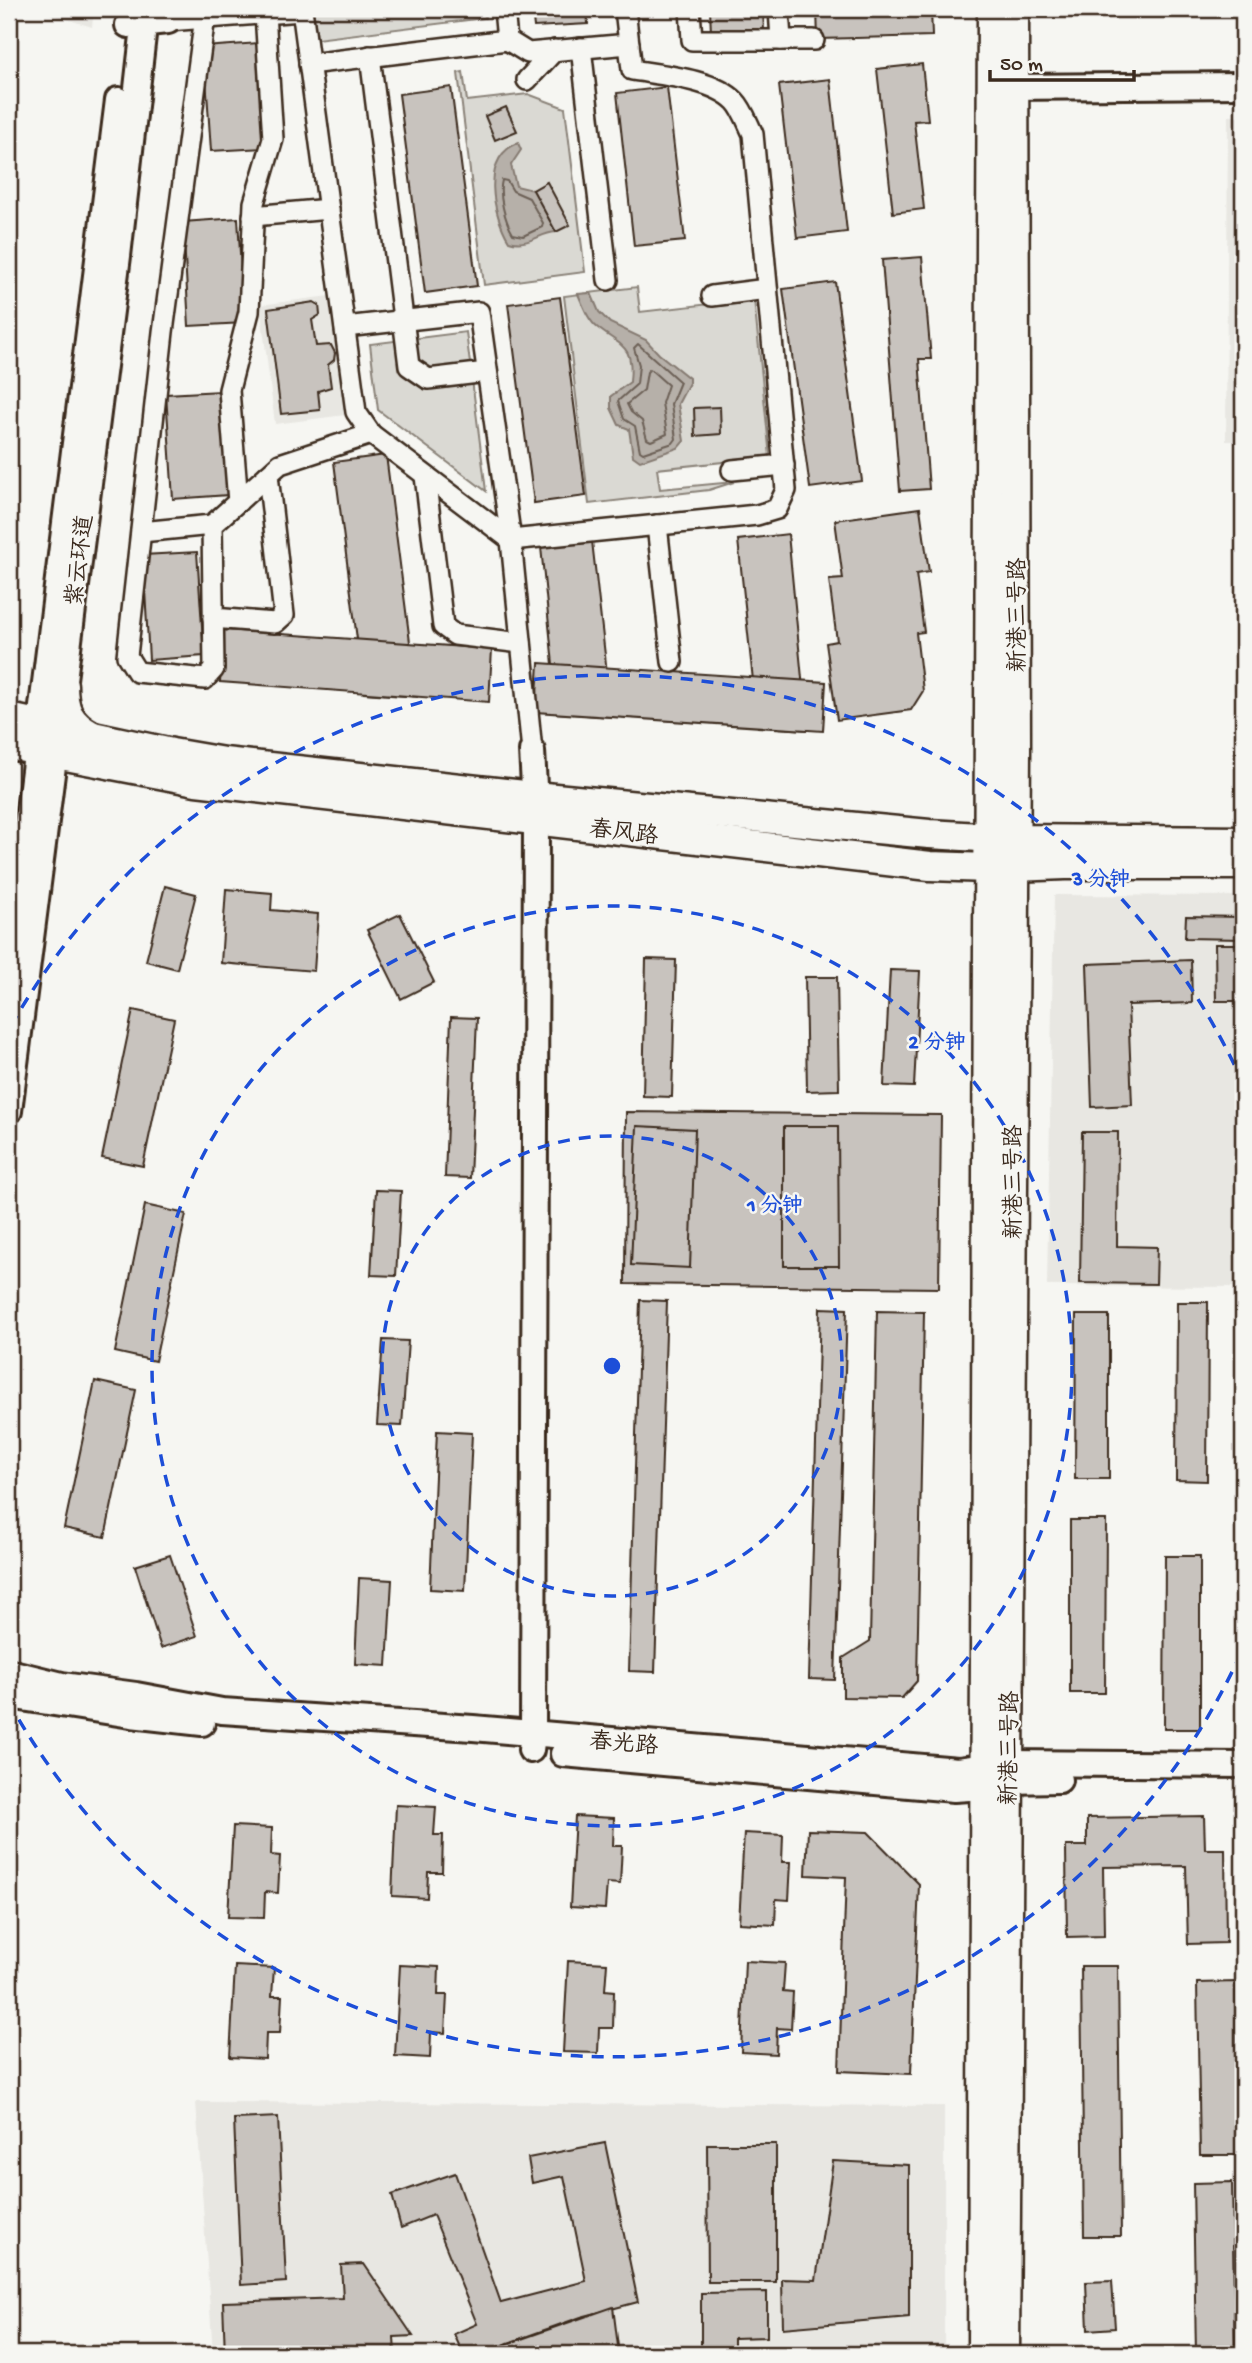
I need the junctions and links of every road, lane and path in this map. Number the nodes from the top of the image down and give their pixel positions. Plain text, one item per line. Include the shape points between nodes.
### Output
1 (504, 9) edge
2 (625, 9) edge
3 (690, 9) edge
4 (779, 9) edge
5 (992, 9) edge
6 (1014, 9) edge
7 (302, 10) edge
8 (206, 13) edge
9 (265, 13) junction
10 (143, 17) edge
11 (507, 40) junction
12 (780, 40) junction
13 (814, 40) dead end
14 (629, 44) junction
15 (581, 48) junction
16 (555, 50) junction
17 (370, 56) junction
18 (309, 64) junction
19 (527, 80) dead end
20 (1243, 85) edge
21 (1004, 87) junction
22 (329, 209) junction
23 (253, 216) junction
24 (608, 280) dead end
25 (767, 289) junction
26 (712, 296) dead end
27 (404, 320) junction
28 (345, 327) junction
29 (488, 372) junction
30 (371, 434) junction
31 (784, 464) junction
32 (732, 470) dead end
33 (268, 475) junction
34 (425, 476) junction
35 (238, 502) junction
36 (212, 525) junction
37 (657, 525) junction
38 (141, 532) junction
39 (510, 540) junction
40 (213, 618) junction
41 (521, 643) junction
42 (672, 662) dead end
43 (54, 681) junction
44 (9, 718) edge
45 (50, 737) junction
46 (9, 745) edge
47 (92, 749) junction
48 (533, 751) joint
49 (1001, 788) junction
50 (535, 808) junction
51 (1243, 841) edge
52 (1066, 853) junction
53 (1000, 854) junction
54 (1243, 865) edge
55 (930, 866) junction
56 (1001, 934) junction
57 (9, 970) edge
58 (9, 1111) edge
59 (9, 1672) edge
60 (9, 1696) edge
61 (532, 1742) junction
62 (1243, 1765) edge
63 (996, 1774) junction
64 (1243, 1780) edge
65 (982, 2354) edge
66 (1005, 2354) edge

1 - 11 street
2 - 14 street
3 - 12 street via 692,40
4 - 12 street
5 - 21 main road, 新港三号路
6 - 21 main road, 新港三号路
7 - 9 street
7 - 18 street
8 - 9 street
8 - 10 street
8 - 38 street
9 - 23 street via 274,139
10 - 43 street, 紫云环道 via 118,256
11 - 16 street via 528,52
11 - 17 street
12 - 13 street
14 - 15 street
14 - 25 street via 632,70 719,89 737,102 753,134
15 - 16 street
15 - 24 street
16 - 19 street
17 - 18 street
17 - 27 street
18 - 22 street
20 - 21 street
21 - 49 main road, 新港三号路
22 - 23 street
22 - 28 street
23 - 35 street via 249,312 229,390
25 - 26 street
25 - 31 street
27 - 28 street
27 - 29 street via 409,366 428,379
27 - 29 street via 479,312
28 - 30 street via 356,412
29 - 39 street
30 - 33 street via 281,464
30 - 34 street
31 - 32 street
31 - 37 street via 786,490 777,509
33 - 35 street
33 - 40 street via 284,615 275,623
34 - 39 street
34 - 41 street via 443,626 455,635
35 - 36 street
36 - 38 street
36 - 40 street
37 - 39 street
37 - 42 street
38 - 40 street via 127,656 137,672 205,678 214,669
39 - 41 street
41 - 48 street
43 - 45 street, 紫云环道
43 - 47 main road via 69,717
44 - 45 main road, 春风路
45 - 46 main road, 春风路
45 - 47 main road, 春风路
45 - 57 street, 紫云环道
45 - 58 street, 紫云环道
47 - 50 main road, 春风路 via 224,762
48 - 50 street
49 - 52 main road via 1029,823
49 - 53 main road, 新港三号路
50 - 53 main road, 春风路 via 929,834
50 - 55 main road, 春风路
50 - 61 street
51 - 52 main road, 春风路
52 - 53 main road, 春风路
52 - 54 main road, 春风路
53 - 55 main road, 春风路
53 - 56 main road, 新港三号路
55 - 56 main road via 971,882
56 - 63 main road, 新港三号路
59 - 61 street, 春光路 via 222,1711
60 - 61 street, 春光路 via 222,1725
61 - 63 street, 春光路
62 - 63 street, 春光路
63 - 64 street, 春光路
63 - 65 main road, 新港三号路
63 - 66 main road, 新港三号路

